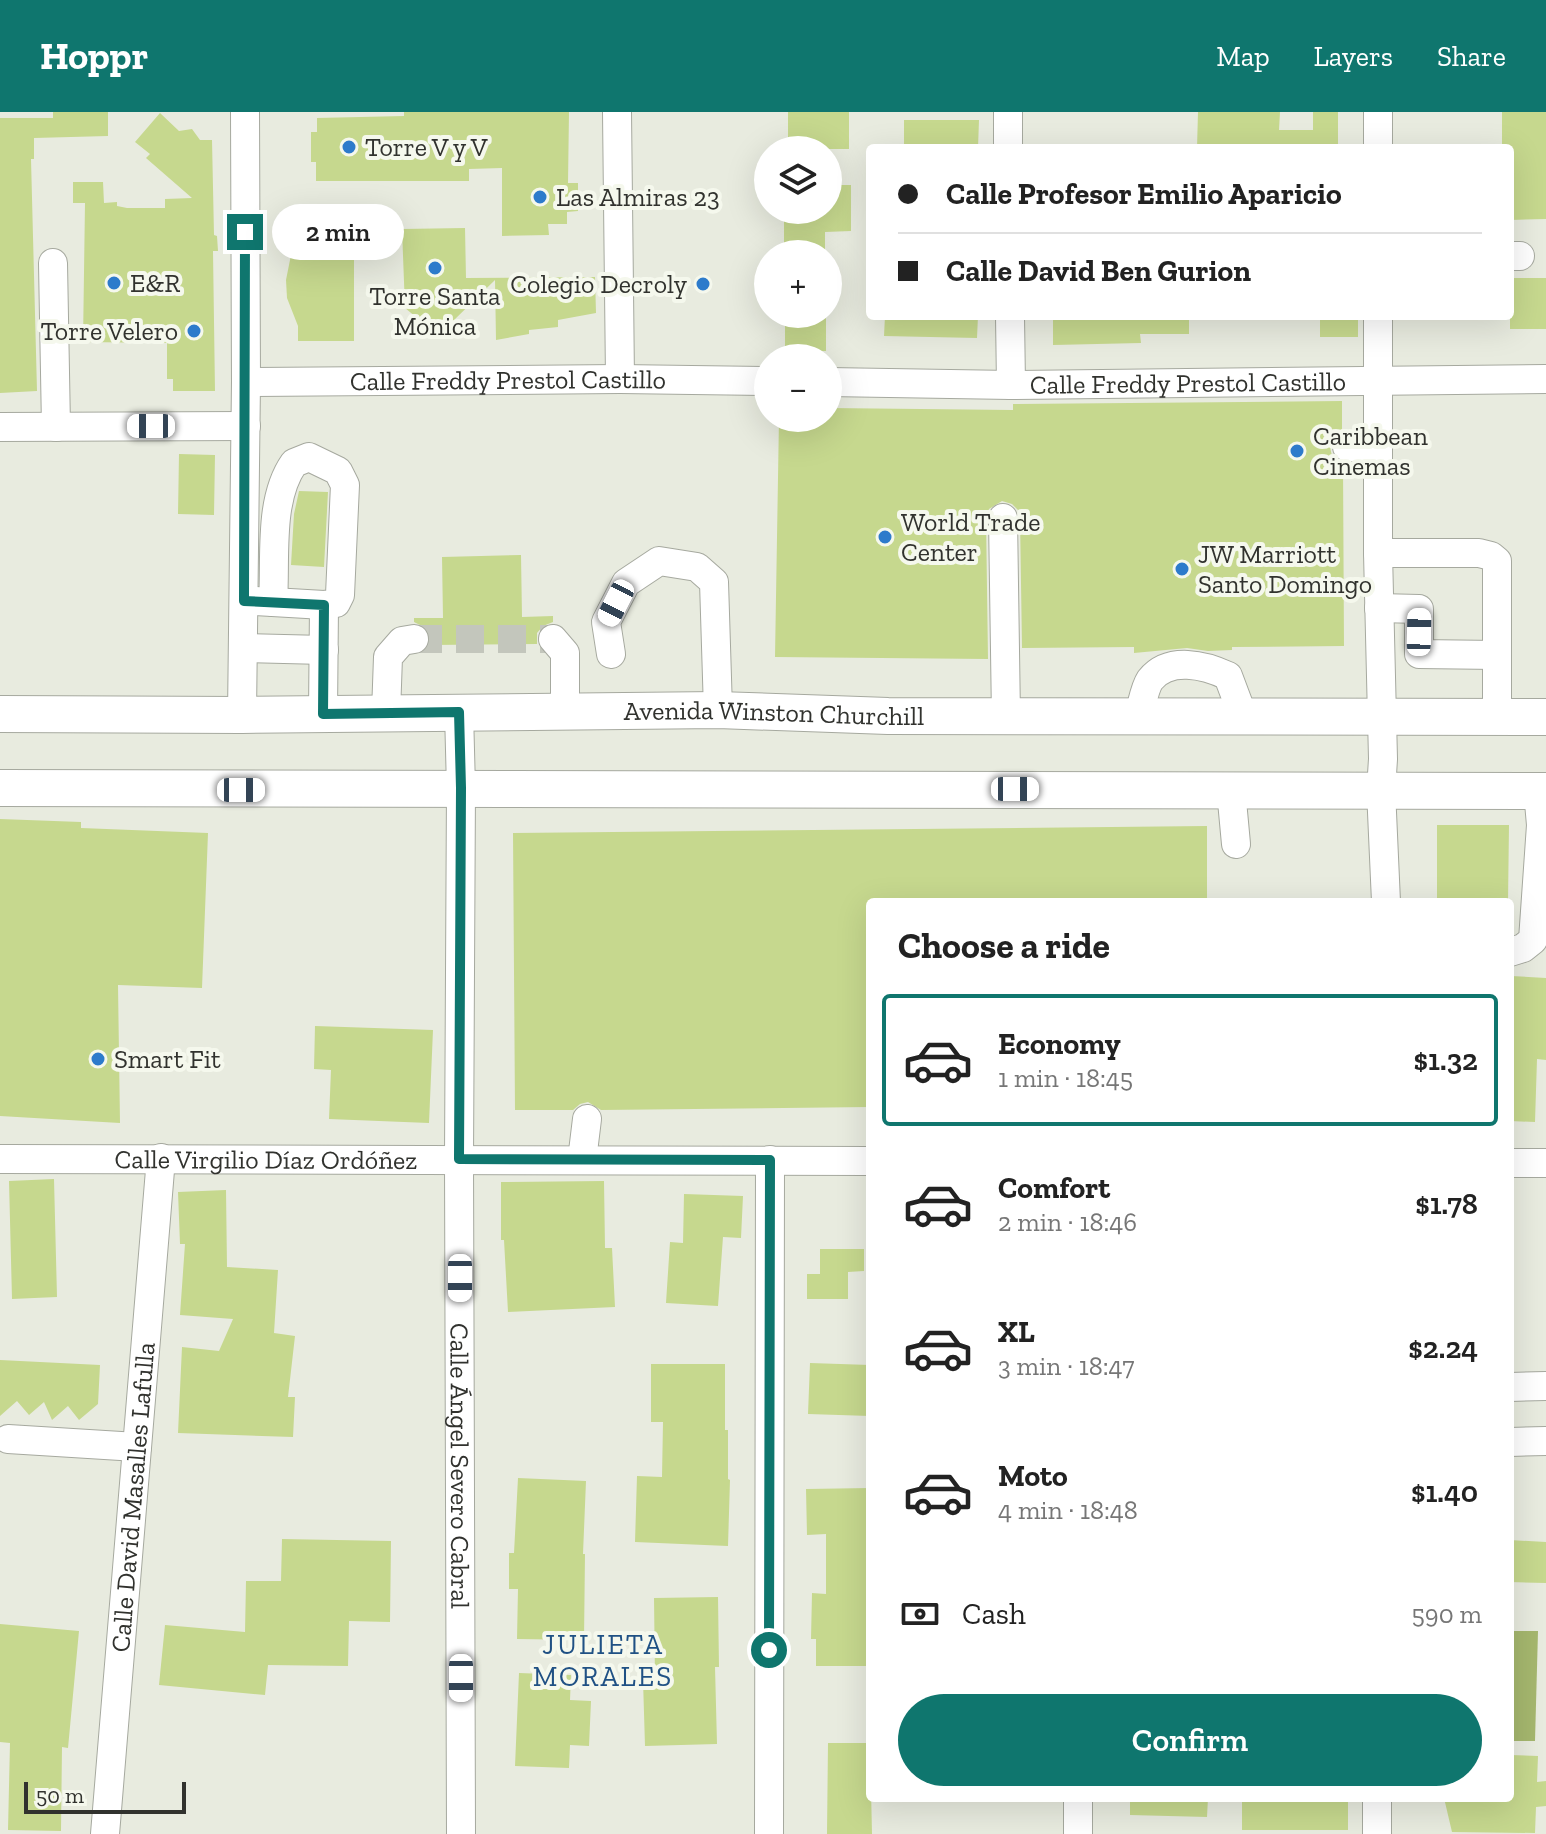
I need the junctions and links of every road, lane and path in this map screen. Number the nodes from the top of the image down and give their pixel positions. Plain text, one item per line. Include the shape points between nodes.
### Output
1 (245, 112) edge
2 (617, 112) edge
3 (1008, 112) edge
4 (1378, 112) edge
5 (1008, 144) edge
6 (1378, 144) edge
7 (53, 263) dead end
8 (1010, 320) edge
9 (1378, 320) edge
10 (620, 379) junction
11 (1546, 379) edge
12 (754, 381) edge
13 (1377, 381) junction
14 (246, 382) junction
15 (842, 382) edge
16 (1011, 385) junction
17 (246, 426) junction
18 (0, 427) edge
19 (56, 427) junction
20 (1347, 447) dead end
21 (1377, 448) junction
22 (1003, 518) dead end
23 (1378, 553) junction
24 (244, 601) junction
25 (273, 602) junction
26 (324, 605) junction
27 (1379, 608) junction
28 (414, 639) tunnel mouth
29 (553, 639) dead end
30 (243, 648) junction
31 (324, 650) junction
32 (611, 654) dead end
33 (1497, 655) junction
34 (718, 710) junction
35 (459, 712) junction
36 (386, 713) junction
37 (565, 713) junction
38 (0, 714) edge
39 (323, 714) junction
40 (242, 715) junction
41 (1243, 716) junction
42 (1381, 716) junction
43 (1006, 717) junction
44 (1138, 717) junction
45 (1497, 717) junction
46 (1546, 717) edge
47 (0, 788) edge
48 (461, 788) junction
49 (1231, 790) junction
50 (1381, 790) junction
51 (1542, 791) edge
52 (1236, 844) dead end
53 (1386, 898) edge
54 (1514, 951) edge
55 (587, 1119) dead end
56 (161, 1158) junction
57 (0, 1159) edge
58 (459, 1159) junction
59 (582, 1160) junction
60 (770, 1160) junction
61 (866, 1161) edge
62 (1514, 1163) edge
63 (1546, 1163) edge
64 (1546, 1386) edge
65 (1514, 1387) edge
66 (8, 1439) dead end
67 (1546, 1441) edge
68 (1514, 1442) edge
69 (137, 1447) junction
70 (1078, 1802) edge
71 (1377, 1802) edge
72 (105, 1834) edge
73 (461, 1834) edge
74 (769, 1834) edge
75 (1078, 1834) edge
76 (1377, 1834) edge

1 - 14 street
2 - 10 street
3 - 5 street
4 - 6 street
7 - 19 street
8 - 16 street
9 - 13 street
10 - 12 street, Calle Freddy Prestol Castillo
10 - 14 street, Calle Freddy Prestol Castillo
11 - 13 street, Calle Freddy Prestol Castillo
13 - 16 street, Calle Freddy Prestol Castillo
13 - 21 street
14 - 17 street
15 - 16 street, Calle Freddy Prestol Castillo
17 - 19 street
17 - 24 street
18 - 19 street
20 - 21 street
21 - 23 street
22 - 43 street
23 - 27 street
23 - 33 street via 1479,553 1497,561
24 - 25 street
24 - 30 street
25 - 26 street
25 - 26 street via 283,482 294,463 309,457 338,471 345,485 340,595 336,603
26 - 31 street
27 - 33 street via 1419,609 1419,654
27 - 42 street
28 - 36 street via 402,641 388,657
29 - 37 street via 565,653
30 - 31 street
30 - 40 street
31 - 39 street
32 - 34 street via 606,622 626,583 659,561 697,567 714,582
33 - 45 street
34 - 37 main road, Avenida Winston Churchill
34 - 43 main road, Avenida Winston Churchill
35 - 36 main road, Avenida Winston Churchill
35 - 37 main road, Avenida Winston Churchill
35 - 48 street, Calle Ángel Severo Cabral
36 - 39 main road, Avenida Winston Churchill
38 - 40 main road, Avenida Winston Churchill
39 - 40 main road, Avenida Winston Churchill
41 - 42 main road, Avenida Winston Churchill
41 - 44 main road, Avenida Winston Churchill
41 - 44 street via 1228,676 1186,665 1164,669 1149,681
42 - 45 main road, Avenida Winston Churchill
42 - 50 street
43 - 44 main road, Avenida Winston Churchill
45 - 46 main road, Avenida Winston Churchill
47 - 48 main road
48 - 49 main road
48 - 58 street, Calle Ángel Severo Cabral
49 - 50 main road
49 - 52 street
50 - 51 main road
50 - 53 street
51 - 54 street via 1533,940
55 - 59 street
56 - 57 street, Calle Virgilio Díaz Ordóñez
56 - 58 street, Calle Virgilio Díaz Ordóñez
56 - 69 street, Calle David Masalles Lafulla
58 - 59 street, Calle Virgilio Díaz Ordóñez
58 - 73 street, Calle Ángel Severo Cabral
59 - 60 street, Calle Virgilio Díaz Ordóñez
60 - 61 street, Calle Virgilio Díaz Ordóñez
60 - 74 street
62 - 63 street
64 - 65 street
66 - 69 street
67 - 68 street
69 - 72 street, Calle David Masalles Lafulla
70 - 75 street
71 - 76 street

